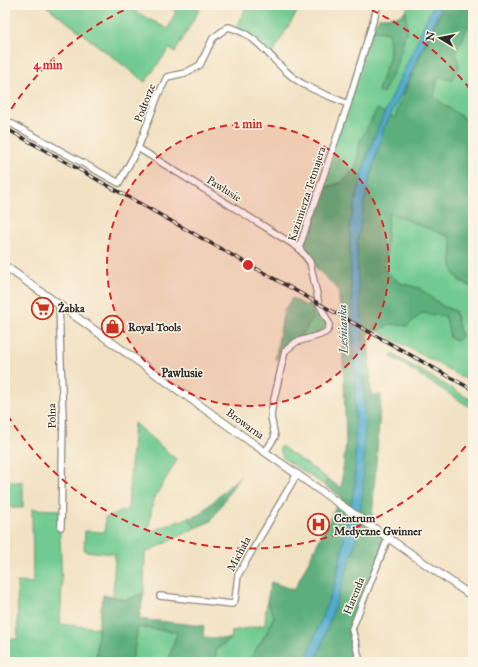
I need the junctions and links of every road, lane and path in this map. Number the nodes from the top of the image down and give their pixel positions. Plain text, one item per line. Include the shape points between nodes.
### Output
1 (378, 5) edge
2 (348, 104) junction
3 (5, 120) edge
4 (138, 148) junction
5 (299, 248) junction
6 (5, 266) edge
7 (59, 305) junction
8 (265, 452) junction
9 (297, 474) junction
10 (61, 527) dead end
11 (388, 538) junction
12 (160, 596) dead end
13 (473, 597) edge
14 (360, 662) edge

1 - 2 street, Kazimierza Tetmajera
2 - 4 street, Podtorze via 303,84 285,71 250,35 228,26 213,38 200,65 185,73 167,76
2 - 5 street, Kazimierza Tetmajera
3 - 4 street, Podtorze via 119,183
4 - 5 street, Pawlusie
5 - 8 street, Kazimierza Tetmajera via 310,262 319,304 329,328 326,332 296,342 285,351 272,408 275,437
6 - 7 street, Browarna
7 - 8 street, Browarna
7 - 10 street, Polna
8 - 9 street, Browarna
9 - 11 street, Browarna
9 - 12 street, Michała via 238,575 232,604
11 - 13 street, Browarna
11 - 14 street, Harenda via 352,628

